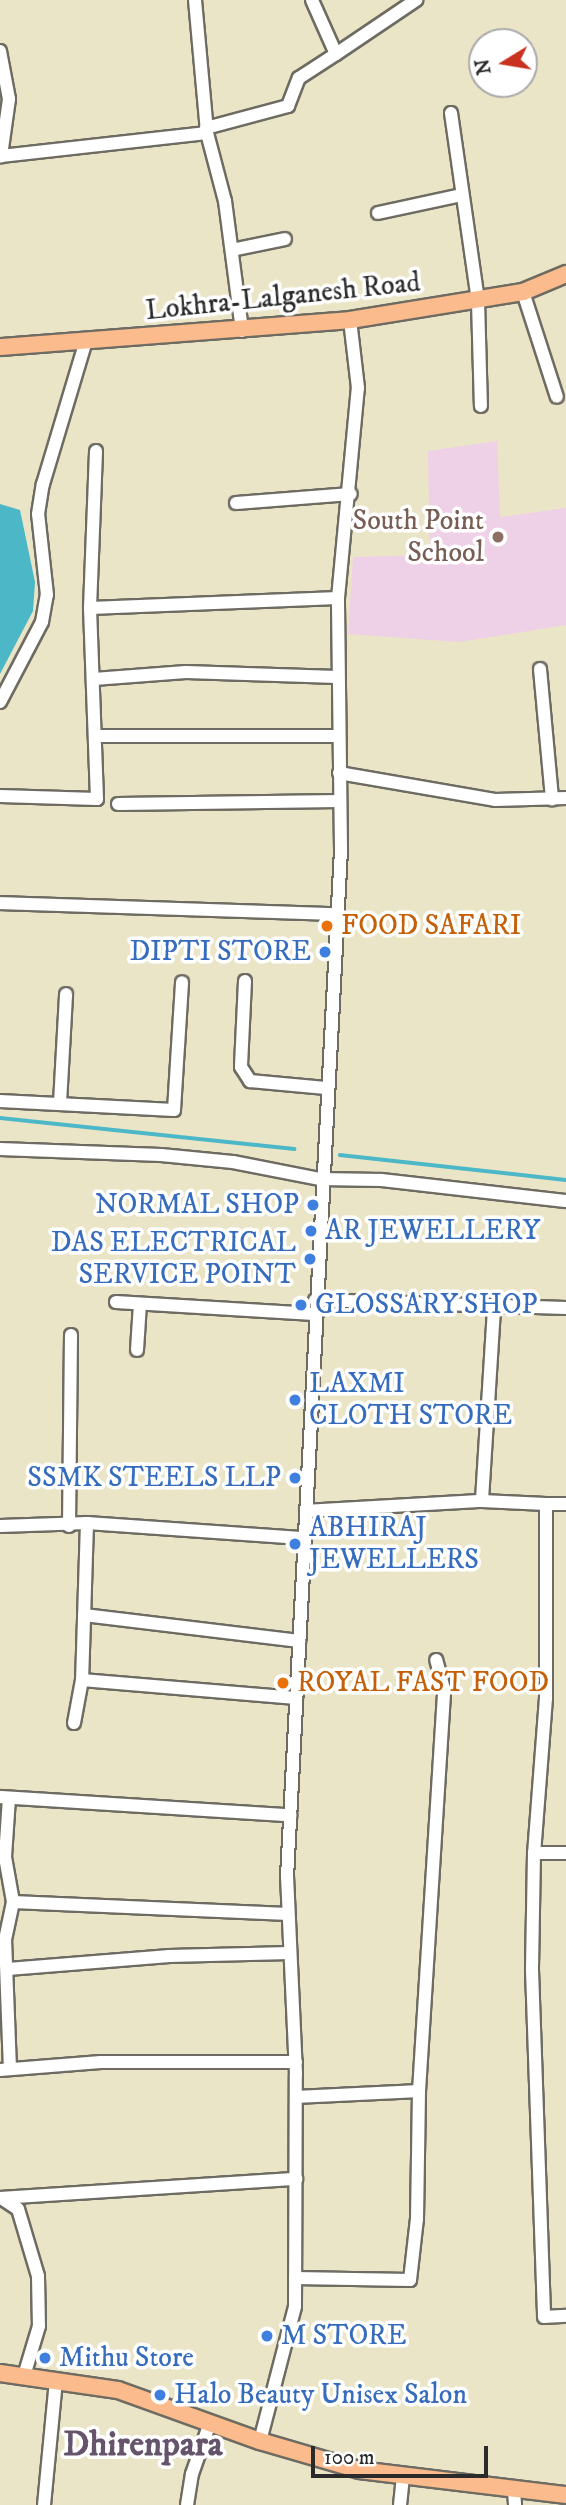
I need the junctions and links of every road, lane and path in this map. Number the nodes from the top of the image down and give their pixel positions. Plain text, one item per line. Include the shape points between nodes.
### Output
1 (195, 0) edge
2 (312, 0) edge
3 (416, 0) edge
4 (0, 51) edge
5 (336, 54) junction
6 (452, 113) dead end
7 (206, 131) junction
8 (462, 195) junction
9 (378, 213) dead end
10 (285, 239) dead end
11 (232, 250) junction
12 (566, 274) edge
13 (523, 292) junction
14 (478, 301) junction
15 (350, 320) junction
16 (242, 331) junction
17 (86, 341) junction
18 (0, 347) edge
19 (557, 397) dead end
20 (481, 406) dead end
21 (96, 452) dead end
22 (351, 494) junction
23 (236, 503) dead end
24 (338, 598) junction
25 (90, 608) junction
26 (540, 669) dead end
27 (337, 677) junction
28 (94, 679) junction
29 (0, 702) edge
30 (97, 736) junction
31 (338, 736) junction
32 (339, 773) junction
33 (0, 796) edge
34 (566, 798) edge
35 (552, 799) junction
36 (340, 801) junction
37 (118, 804) dead end
38 (0, 903) edge
39 (337, 914) junction
40 (245, 981) dead end
41 (182, 982) dead end
42 (66, 993) dead end
43 (326, 1088) junction
44 (0, 1101) edge
45 (60, 1102) junction
46 (0, 1149) edge
47 (320, 1179) junction
48 (566, 1201) edge
49 (315, 1300) junction
50 (116, 1302) dead end
51 (139, 1304) junction
52 (566, 1308) edge
53 (494, 1309) junction
54 (314, 1314) junction
55 (71, 1335) dead end
56 (137, 1350) dead end
57 (482, 1501) junction
58 (546, 1504) junction
59 (566, 1504) edge
60 (306, 1511) junction
61 (87, 1523) junction
62 (0, 1526) edge
63 (69, 1526) junction
64 (304, 1538) junction
65 (84, 1615) junction
66 (299, 1641) junction
67 (436, 1660) dead end
68 (82, 1680) junction
69 (296, 1698) junction
70 (74, 1723) dead end
71 (4, 1798) edge
72 (290, 1815) junction
73 (534, 1853) junction
74 (566, 1853) edge
75 (13, 1902) junction
76 (288, 1914) junction
77 (290, 1952) junction
78 (8, 1969) junction
79 (296, 2062) junction
80 (5, 2069) edge
81 (419, 2091) junction
82 (296, 2097) junction
83 (296, 2179) junction
84 (0, 2198) edge
85 (295, 2278) junction
86 (566, 2316) edge
87 (0, 2373) edge
88 (24, 2376) junction
89 (56, 2381) junction
90 (210, 2423) junction
91 (260, 2441) junction
92 (404, 2476) junction
93 (566, 2496) edge
94 (515, 2497) edge
95 (44, 2505) edge
96 (187, 2505) edge
97 (400, 2505) edge

1 - 7 street
2 - 5 street
3 - 5 street
4 - 7 street via 9,99 1,156
5 - 7 street via 299,78 289,106
6 - 8 street
7 - 11 street
8 - 9 street
8 - 14 street
10 - 11 street
11 - 16 street
12 - 13 main road, Lokhra-Lalganesh Road
13 - 14 main road, Lokhra-Lalganesh Road
13 - 19 street
14 - 15 main road, Lokhra-Lalganesh Road
14 - 20 street
15 - 16 main road, Lokhra-Lalganesh Road
15 - 22 street via 358,388
16 - 17 main road, Lokhra-Lalganesh Road
17 - 18 main road, Lokhra-Lalganesh Road
17 - 29 street via 40,504 47,594 42,622
21 - 25 street
22 - 23 street
22 - 24 street
24 - 25 street via 243,598
24 - 27 street
25 - 28 street
26 - 35 street
27 - 28 street via 186,672
27 - 31 street
28 - 30 street
30 - 31 street
30 - 33 street via 97,799
31 - 32 street
32 - 35 street via 495,800
32 - 36 street
34 - 35 street
36 - 37 street
36 - 39 street
38 - 39 street
39 - 43 street
40 - 43 street via 241,1067 250,1081
41 - 45 street via 174,1110
42 - 45 street
43 - 47 street
44 - 45 street
46 - 47 street via 161,1155 233,1162
47 - 48 street via 381,1180
47 - 49 street
49 - 53 street
49 - 54 street
50 - 51 street
51 - 54 street
51 - 56 street
52 - 53 street
53 - 57 street
54 - 60 street
55 - 63 street
57 - 58 street
57 - 60 street
58 - 59 street
58 - 73 street via 546,1698
60 - 64 street
61 - 63 street
61 - 64 street
61 - 65 street
62 - 63 street
64 - 66 street
65 - 66 street
65 - 68 street
66 - 69 street
67 - 81 street via 444,1689
68 - 69 street
68 - 70 street
69 - 72 street
71 - 72 street
71 - 75 street via 5,1857
72 - 76 street
73 - 74 street
73 - 86 street via 532,1970 544,2317
75 - 76 street
75 - 78 street via 5,1939
76 - 77 street
77 - 78 street
77 - 79 street
78 - 80 street
79 - 80 street via 101,2062
79 - 82 street
81 - 82 street
81 - 85 street via 417,2219 410,2280
82 - 83 street
83 - 84 street
83 - 85 street
84 - 88 street via 18,2209 38,2276 39,2326
85 - 91 street via 295,2307
87 - 88 main road
88 - 89 main road
89 - 90 main road via 118,2390
89 - 95 street
90 - 91 main road
90 - 96 street via 192,2474
91 - 92 main road via 359,2470
92 - 94 main road
92 - 97 street
93 - 94 main road

